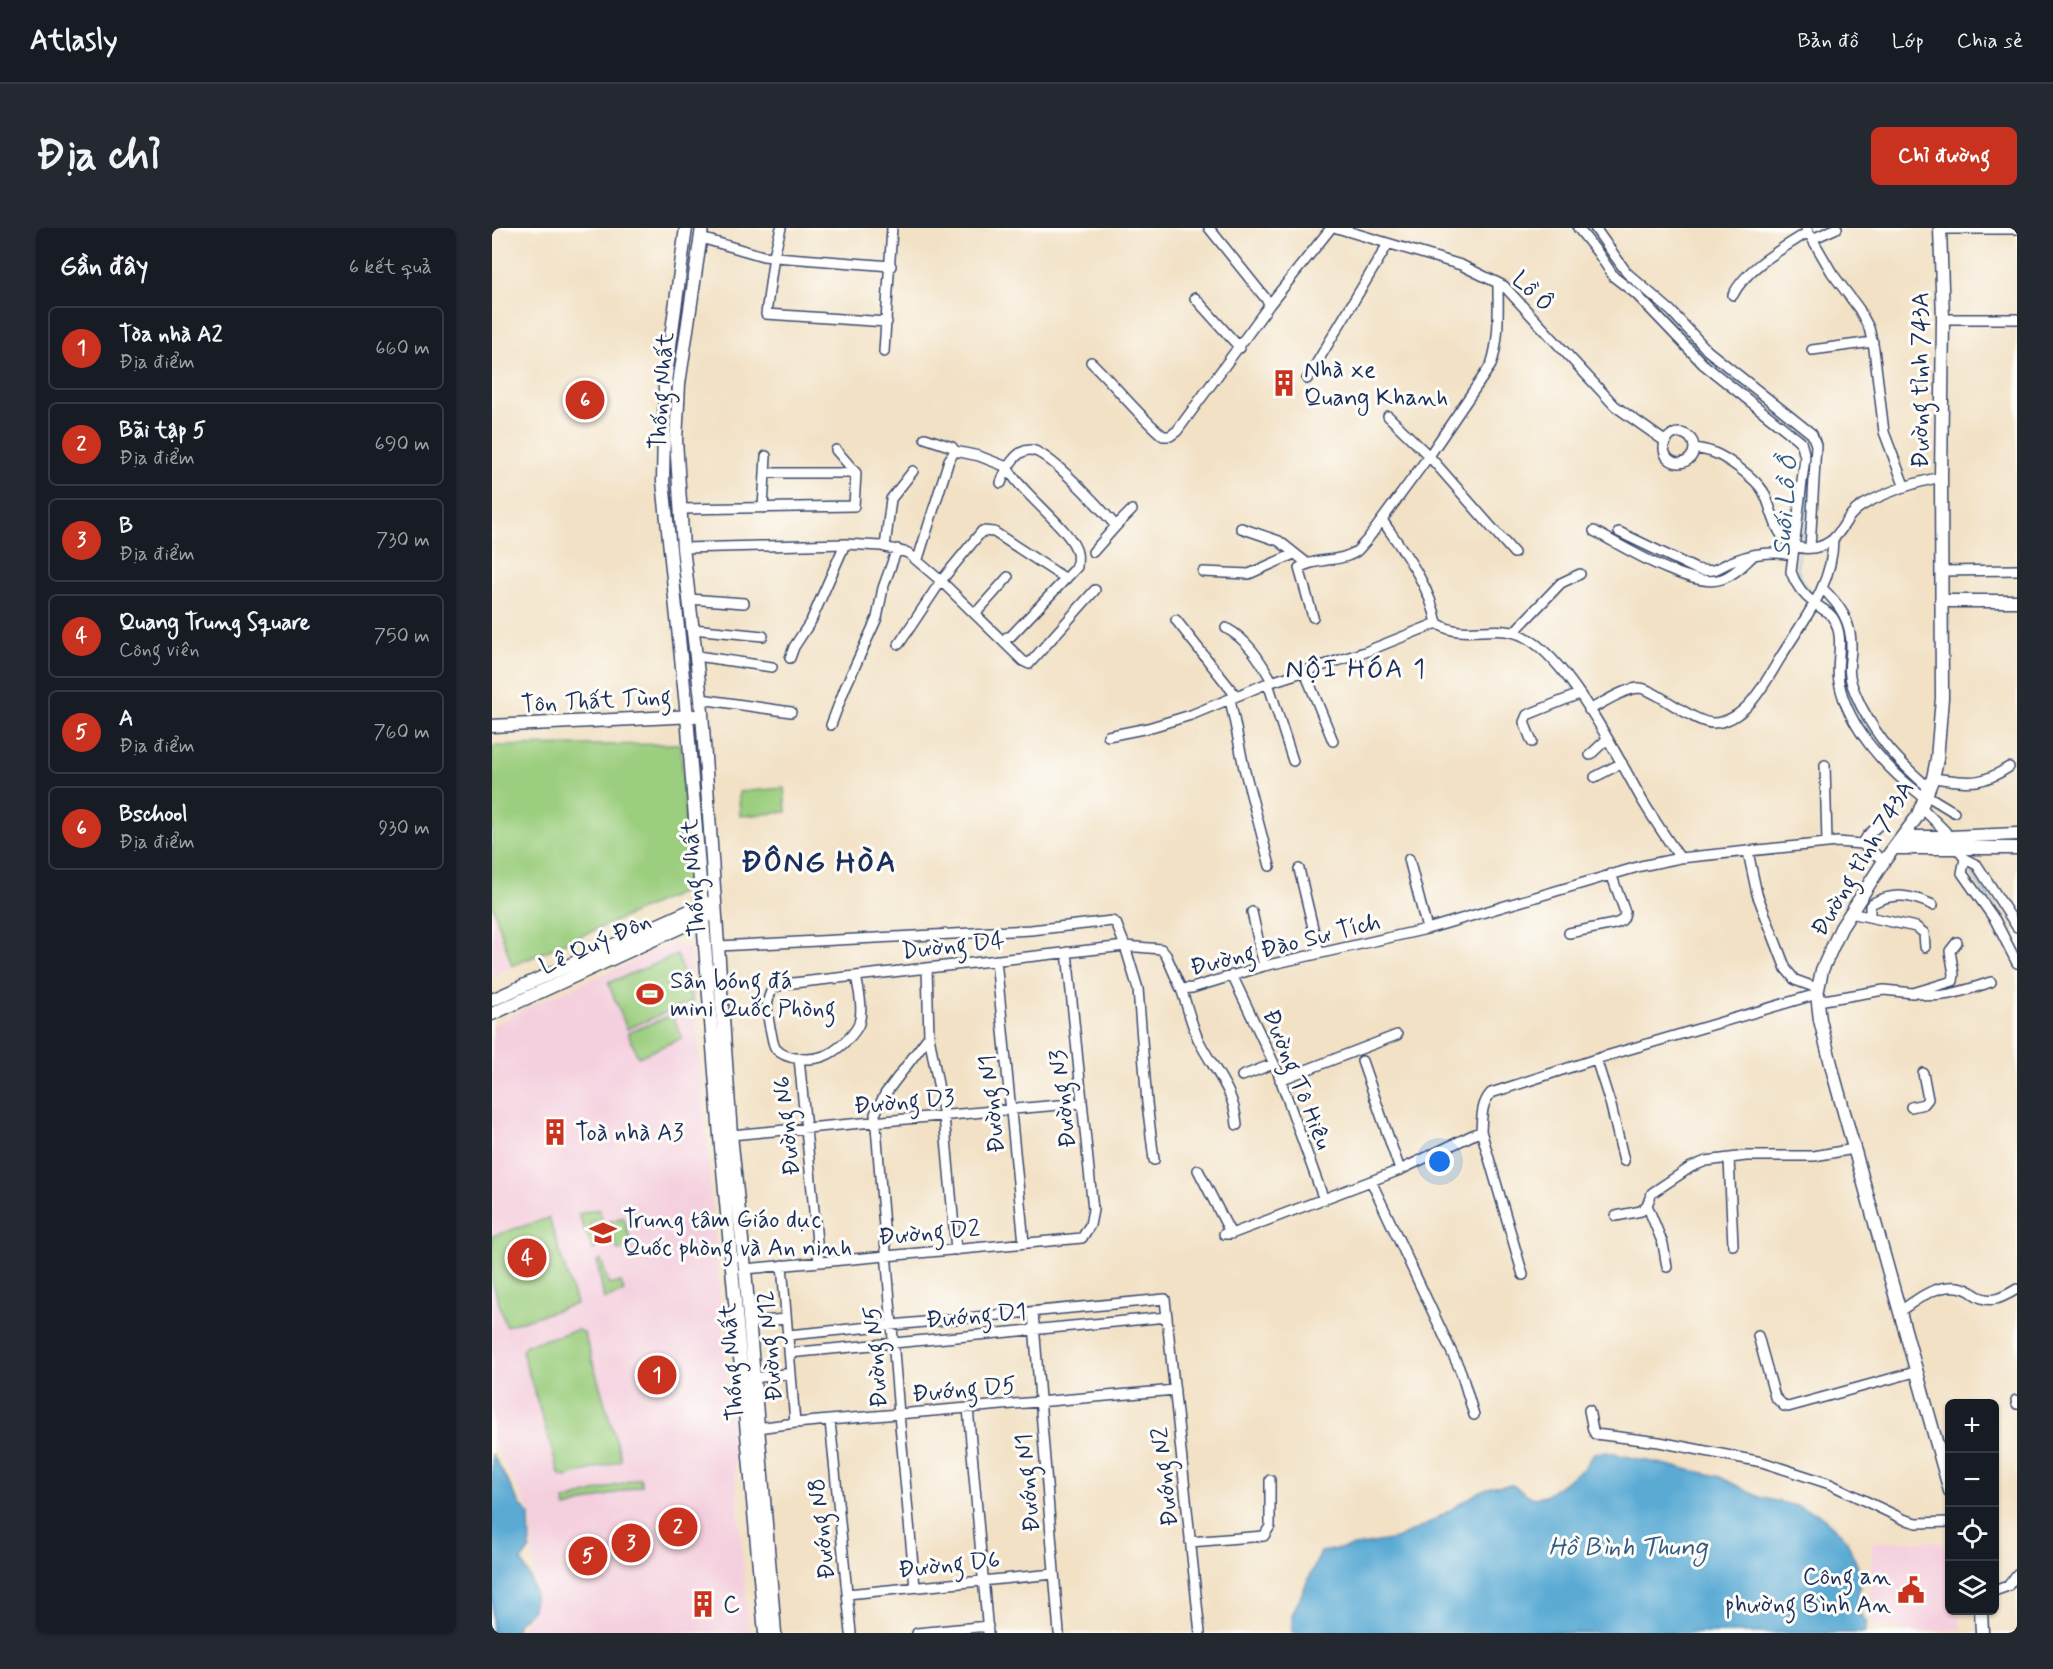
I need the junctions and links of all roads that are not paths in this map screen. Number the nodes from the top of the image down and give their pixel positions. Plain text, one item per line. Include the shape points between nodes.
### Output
1 (686, 228) edge
2 (781, 228) edge
3 (892, 228) edge
4 (1209, 228) edge
5 (1331, 228) edge
6 (1337, 228) edge
7 (1578, 228) edge
8 (1595, 228) edge
9 (1837, 228) edge
10 (1940, 228) edge
11 (1996, 228) edge
12 (2017, 229) edge
13 (701, 233) edge
14 (1809, 233) edge
15 (1388, 244) junction
16 (774, 255) junction
17 (891, 266) junction
18 (1498, 283) junction
19 (1733, 295) dead end
20 (1195, 298) dead end
21 (1270, 304) junction
22 (1943, 319) junction
23 (2017, 319) edge
24 (887, 322) junction
25 (1872, 342) junction
26 (1240, 348) junction
27 (1812, 350) dead end
28 (884, 352) dead end
29 (1091, 362) dead end
30 (1307, 379) dead end
31 (1388, 416) dead end
32 (925, 438) dead end
33 (1666, 442) junction
34 (1694, 448) junction
35 (836, 450) dead end
36 (955, 451) junction
37 (766, 456) dead end
38 (1430, 456) junction
39 (1007, 467) junction
40 (913, 471) dead end
41 (765, 473) junction
42 (856, 473) junction
43 (1941, 477) junction
44 (1001, 483) dead end
45 (1904, 485) junction
46 (763, 508) junction
47 (680, 509) junction
48 (1131, 510) dead end
49 (1382, 520) junction
50 (1116, 526) junction
51 (1241, 528) dead end
52 (1594, 531) dead end
53 (1619, 532) dead end
54 (1833, 539) junction
55 (845, 544) junction
56 (885, 547) junction
57 (683, 548) junction
58 (897, 549) junction
59 (1800, 549) junction
60 (1093, 552) dead end
61 (1514, 553) dead end
62 (1294, 554) junction
63 (1752, 557) junction
64 (918, 559) junction
65 (1308, 564) junction
66 (2017, 570) edge
67 (1941, 571) junction
68 (1203, 572) dead end
69 (1580, 574) dead end
70 (1008, 577) dead end
71 (1066, 579) junction
72 (941, 581) junction
73 (1095, 590) dead end
74 (1818, 595) junction
75 (689, 600) junction
76 (1941, 601) junction
77 (2017, 601) edge
78 (744, 603) dead end
79 (975, 615) junction
80 (1313, 617) dead end
81 (1176, 620) dead end
82 (1437, 623) junction
83 (1226, 628) dead end
84 (693, 629) junction
85 (1514, 632) junction
86 (763, 636) dead end
87 (1007, 637) dead end
88 (899, 644) dead end
89 (1846, 649) junction
90 (697, 656) junction
91 (790, 658) dead end
92 (772, 667) dead end
93 (1304, 670) junction
94 (1270, 682) junction
95 (1579, 694) junction
96 (1233, 697) junction
97 (701, 699) junction
98 (1589, 710) junction
99 (791, 712) dead end
100 (687, 716) junction
101 (702, 716) junction
102 (831, 724) dead end
103 (492, 726) edge
104 (1108, 736) dead end
105 (1607, 740) junction
106 (1333, 741) dead end
107 (1532, 742) dead end
108 (1590, 755) dead end
109 (1293, 761) dead end
110 (1622, 763) junction
111 (1825, 765) dead end
112 (2009, 766) dead end
113 (1595, 777) dead end
114 (1927, 793) junction
115 (1954, 812) dead end
116 (1880, 824) dead end
117 (2017, 834) edge
118 (1904, 837) junction
119 (1949, 837) junction
120 (1827, 843) junction
121 (1862, 844) junction
122 (1895, 848) junction
123 (2017, 848) edge
124 (1748, 852) junction
125 (1961, 854) junction
126 (1680, 858) junction
127 (1409, 859) dead end
128 (1884, 861) junction
129 (1270, 866) dead end
130 (1299, 869) dead end
131 (1611, 874) junction
132 (715, 905) junction
133 (1933, 905) dead end
134 (703, 911) junction
135 (1252, 912) dead end
136 (1850, 913) junction
137 (1870, 917) junction
138 (2017, 927) edge
139 (1427, 929) junction
140 (1569, 933) dead end
141 (1957, 942) dead end
142 (719, 946) junction
143 (1125, 946) junction
144 (1925, 947) dead end
145 (1067, 952) junction
146 (1319, 953) junction
147 (996, 960) junction
148 (2017, 963) edge
149 (1264, 966) junction
150 (927, 968) junction
151 (551, 972) junction
152 (1232, 975) junction
153 (856, 976) junction
154 (1953, 981) junction
155 (1991, 982) dead end
156 (557, 983) junction
157 (1181, 989) junction
158 (1959, 991) junction
159 (1918, 992) junction
160 (1817, 994) junction
161 (492, 1000) edge
162 (492, 1014) edge
163 (1397, 1035) dead end
164 (929, 1036) junction
165 (799, 1058) junction
166 (1596, 1059) junction
167 (1362, 1061) dead end
168 (1274, 1064) junction
169 (1923, 1073) dead end
170 (1242, 1076) dead end
171 (1280, 1080) junction
172 (1081, 1103) junction
173 (1911, 1107) dead end
174 (1012, 1110) junction
175 (944, 1116) junction
176 (875, 1123) junction
177 (1237, 1125) dead end
178 (805, 1130) junction
179 (1481, 1131) junction
180 (726, 1136) junction
181 (1854, 1149) junction
182 (1729, 1159) junction
183 (1154, 1160) dead end
184 (1624, 1161) dead end
185 (1198, 1170) dead end
186 (1400, 1170) junction
187 (1371, 1181) junction
188 (1324, 1200) junction
189 (1647, 1205) junction
190 (1616, 1216) dead end
191 (1082, 1238) joint
192 (1024, 1244) junction
193 (1733, 1245) dead end
194 (956, 1250) junction
195 (886, 1256) junction
196 (819, 1262) junction
197 (782, 1265) junction
198 (1667, 1267) dead end
199 (739, 1270) junction
200 (1523, 1275) dead end
201 (2017, 1289) edge
202 (1165, 1299) joint
203 (1118, 1304) junction
204 (1033, 1312) junction
205 (1899, 1312) junction
206 (977, 1317) junction
207 (1167, 1317) junction
208 (786, 1319) junction
209 (940, 1321) junction
210 (1121, 1321) junction
211 (750, 1322) junction
212 (893, 1325) junction
213 (842, 1330) junction
214 (1034, 1330) junction
215 (788, 1335) junction
216 (979, 1335) junction
217 (1758, 1336) dead end
218 (941, 1338) junction
219 (894, 1343) junction
220 (844, 1347) junction
221 (789, 1353) junction
222 (1916, 1372) junction
223 (791, 1373) junction
224 (754, 1378) junction
225 (1175, 1390) junction
226 (1040, 1402) junction
227 (968, 1408) junction
228 (1589, 1410) dead end
229 (898, 1414) junction
230 (1474, 1415) dead end
231 (830, 1421) junction
232 (795, 1423) junction
233 (752, 1428) junction
234 (1945, 1474) edge
235 (1270, 1480) dead end
236 (1945, 1522) edge
237 (1190, 1542) junction
238 (1054, 1574) junction
239 (2017, 1574) edge
240 (984, 1581) junction
241 (915, 1587) junction
242 (1999, 1589) edge
243 (847, 1594) junction
244 (1981, 1615) edge
245 (988, 1630) edge
246 (765, 1633) edge
247 (775, 1633) edge
248 (851, 1633) edge
249 (918, 1633) edge
250 (1059, 1633) edge
251 (1200, 1633) edge
252 (1983, 1633) edge

1 - 100 main road, Thống Nhất via 665,382 663,481
2 - 16 street
3 - 17 street
4 - 21 street
5 - 21 street
6 - 15 street, Lồ Ô
7 - 59 street via 1614,277 1636,294 1703,364 1801,442 1805,458
8 - 59 street via 1628,273 1671,311 1707,351 1815,438
9 - 14 street
10 - 11 street
10 - 22 main road, Đường tỉnh 743A
11 - 12 street
13 - 16 street via 764,256
13 - 47 main road, Thống Nhất via 679,384 676,440
14 - 19 street via 1742,280
14 - 25 street via 1859,309
15 - 18 street, Lồ Ô via 1461,265
15 - 30 street
16 - 17 street
16 - 24 street via 766,314
17 - 24 street
18 - 33 street, Lồ Ô via 1511,292 1615,406
18 - 38 street via 1495,354 1491,365
20 - 26 street
21 - 26 street
22 - 23 street
22 - 43 main road, Đường tỉnh 743A
24 - 28 street
25 - 27 street
25 - 45 street via 1884,432
26 - 29 street via 1170,436 1156,430
31 - 38 street
32 - 36 street
33 - 34 street via 1680,433 1689,437
33 - 34 street, Lồ Ô via 1665,453 1676,463 1689,459
34 - 59 street via 1713,452 1753,481 1762,490 1784,539
35 - 42 street
36 - 39 street
36 - 64 street
37 - 41 street
38 - 49 street
38 - 61 street
39 - 44 street
39 - 50 street via 1023,452 1037,451
39 - 71 street via 1013,479 1069,538 1078,554 1077,567
40 - 56 street via 891,499
41 - 42 street
41 - 46 street
42 - 46 street via 854,506
43 - 45 street
43 - 67 main road, Đường tỉnh 743A
45 - 54 street via 1860,507
46 - 47 street
47 - 57 main road, Thống Nhất
48 - 50 street
49 - 65 street via 1356,551
49 - 82 street via 1416,571
50 - 60 street
51 - 62 street via 1272,538
52 - 63 street via 1688,578 1722,580
53 - 63 street via 1708,572
54 - 59 street
54 - 74 street via 1833,556
55 - 56 street
55 - 57 street
55 - 91 street
56 - 58 street
57 - 75 main road, Thống Nhất
58 - 64 street
58 - 102 street via 877,618
59 - 63 street
59 - 74 street via 1791,572 1796,587
62 - 65 street
62 - 68 street via 1249,574
64 - 72 street
65 - 80 street via 1299,570
66 - 67 street
67 - 76 main road, Đường tỉnh 743A
69 - 85 street via 1561,583
70 - 79 street
71 - 72 street via 985,530
71 - 87 street
72 - 79 street
72 - 88 street
73 - 79 street via 1029,664
74 - 89 street
74 - 89 street via 1842,609 1851,636
74 - 98 street via 1757,697 1725,720 1711,723 1639,688
75 - 78 street
75 - 84 main road, Thống Nhất
76 - 77 main road
76 - 114 main road, Đường tỉnh 743A via 1941,723
81 - 96 street
82 - 85 street via 1454,632
82 - 93 street via 1365,652
83 - 94 street via 1255,653
84 - 86 street
84 - 90 main road, Thống Nhất
85 - 95 street via 1551,659
89 - 114 street via 1849,675 1871,725
90 - 92 street
90 - 97 main road, Thống Nhất
93 - 94 street
93 - 106 street
94 - 96 street
94 - 109 street
95 - 98 street
95 - 107 street via 1527,715 1524,722
96 - 104 street via 1191,715
96 - 129 street via 1244,768
97 - 99 street
97 - 101 main road, Thống Nhất
98 - 105 street
100 - 101 main road, Tôn Thất Tùng
100 - 103 main road, Tôn Thất Tùng
100 - 134 main road, Thống Nhất
101 - 132 main road, Thống Nhất
105 - 108 street
105 - 110 street
110 - 113 street
110 - 126 street
111 - 120 street
112 - 114 street via 1993,778
114 - 115 street
114 - 118 main road, Đường tỉnh 743A
114 - 119 street
116 - 121 street
117 - 119 main road
118 - 119 main road
118 - 122 main road, Đường tỉnh 743A
119 - 125 street
120 - 121 street, Đường Đào Sư Tích
120 - 124 street, Đường Đào Sư Tích
121 - 128 street
122 - 125 main road
122 - 128 main road, Đường tỉnh 743A
123 - 125 main road
124 - 126 street, Đường Đào Sư Tích
124 - 160 street via 1757,894 1786,969
125 - 138 street via 1977,865
125 - 148 street via 1962,873 1995,920
126 - 131 street, Đường Đào Sư Tích
127 - 139 street
128 - 136 main road, Đường tỉnh 743A
130 - 146 street
131 - 139 street, Đường Đào Sư Tích
131 - 140 street via 1624,918 1621,922
132 - 134 main road, Lê Quý Đôn
132 - 142 main road, Thống Nhất
133 - 137 street via 1892,895 1873,903
134 - 151 main road, Lê Quý Đôn
134 - 156 main road, Lê Quý Đôn
134 - 180 main road, Thống Nhất
135 - 149 street
136 - 137 street
136 - 160 main road, Đường tỉnh 743A via 1830,950
137 - 144 street via 1921,930
139 - 146 street, Đường Đào Sư Tích
141 - 154 street via 1950,951
142 - 143 street via 1031,930 1108,921 1116,923
142 - 180 main road, Thống Nhất
143 - 145 street, Dường D4
143 - 157 street, Đường Đào Sư Tích via 1161,950
143 - 183 street via 1138,989
145 - 147 street, Dường D4
145 - 172 street, Đường N3
146 - 149 street, Đường Đào Sư Tích
147 - 150 street, Dường D4
147 - 174 street, Đường N1
149 - 152 street, Đường Đào Sư Tích
150 - 153 street, Dường D4
150 - 164 street
151 - 156 main road
151 - 161 main road, Lê Quý Đôn
152 - 157 street, Đường Đào Sư Tích
152 - 168 street, Đường Tô Hiệu
153 - 165 street via 860,1010 858,1025 849,1038 824,1056
153 - 165 street, Dường D4 via 772,988 767,1014 774,1047 784,1056
154 - 158 street
154 - 159 street
155 - 158 street
156 - 162 main road, Lê Quý Đôn
157 - 177 street via 1198,1038 1229,1090
158 - 159 street via 1937,996
159 - 160 street
160 - 166 street
160 - 181 main road, Đường tỉnh 743A via 1820,1020
163 - 171 street
164 - 175 street
164 - 176 street via 878,1106
165 - 178 street, Đường N6
166 - 179 street via 1491,1093 1482,1109
166 - 184 street
167 - 186 street
168 - 170 street
168 - 171 street, Đường Tô Hiệu
169 - 173 street via 1928,1099
171 - 188 street, Đường Tô Hiệu
172 - 174 street, Đường D3
172 - 191 street, Đường N3 via 1093,1210
174 - 175 street, Đường D3
174 - 192 street, Đường N1
175 - 176 street, Đường D3
175 - 194 street
176 - 178 street, Đường D3
176 - 195 street, Đường N5
178 - 180 street, Đường D3
178 - 196 street, Đường N6
179 - 186 street
179 - 200 street
180 - 199 main road, Thống Nhất
181 - 182 street via 1814,1156
181 - 205 main road, Đường tỉnh 743A
182 - 189 street via 1691,1167 1652,1193
182 - 193 street
185 - 188 street via 1228,1234
186 - 187 street
187 - 188 street
187 - 230 street via 1461,1372
189 - 190 street via 1636,1214
189 - 198 street via 1665,1249
191 - 192 street, Đường D2
192 - 194 street, Đường D2
194 - 195 street, Đường D2
195 - 196 street, Đường D2
195 - 212 street, Đường N5
196 - 197 street, Đường D2
197 - 199 street, Đường D2
197 - 208 street, Đường N12
199 - 211 main road, Thống Nhất
199 - 233 main road, Thống Nhất
201 - 205 street via 1990,1301 1956,1286 1942,1288 1926,1293
202 - 203 street, Đướng D1
202 - 207 street, Đướng N2
203 - 204 street, Đướng D1
203 - 210 street
204 - 206 street, Đướng D1
204 - 214 street
205 - 222 main road, Đường tỉnh 743A
206 - 209 street, Đướng D1
206 - 216 street
207 - 210 street, Đướng D1
207 - 225 street, Đướng N2
208 - 211 street
208 - 215 street, Đường N12
209 - 212 street, Đướng D1
209 - 218 street
210 - 214 street, Đướng D1
211 - 224 main road, Thống Nhất
212 - 213 street, Đướng D1
212 - 219 street, Đường N5
213 - 215 street, Đướng D1
213 - 220 street
214 - 216 street, Đướng D1
214 - 226 street, Đướng N1
215 - 221 street, Đường N12
216 - 218 street, Đướng D1
217 - 222 street via 1775,1396 1788,1407
218 - 219 street, Đướng D1
219 - 220 street, Đướng D1
219 - 229 street, Đường N5
220 - 221 street, Đướng D1
221 - 223 street, Đường N12
222 - 234 main road, Đường tỉnh 743A
223 - 224 street
223 - 232 street, Đường N12
224 - 233 main road, Thống Nhất
225 - 226 street, Đướng D5
225 - 237 street, Đướng N2
226 - 227 street, Đướng D5
226 - 238 street, Đướng N1
227 - 229 street, Đướng D5
227 - 240 street
228 - 236 street via 1595,1434 1762,1462 1830,1484 1903,1519
229 - 231 street, Đướng D5
229 - 241 street, Đường N5
231 - 232 street, Đướng D5
231 - 243 street, Đướng N8
232 - 233 street, Đướng D5
233 - 246 main road, Thống Nhất
233 - 247 main road, Thống Nhất
235 - 237 street via 1270,1526 1264,1536
237 - 251 street, Đướng N2
238 - 240 street, Đường D6
238 - 250 street, Đướng N1
239 - 242 street via 2008,1586
240 - 241 street, Đường D6
240 - 245 street
241 - 243 street, Đường D6
243 - 248 street, Đướng N8
244 - 252 main road
245 - 249 street

